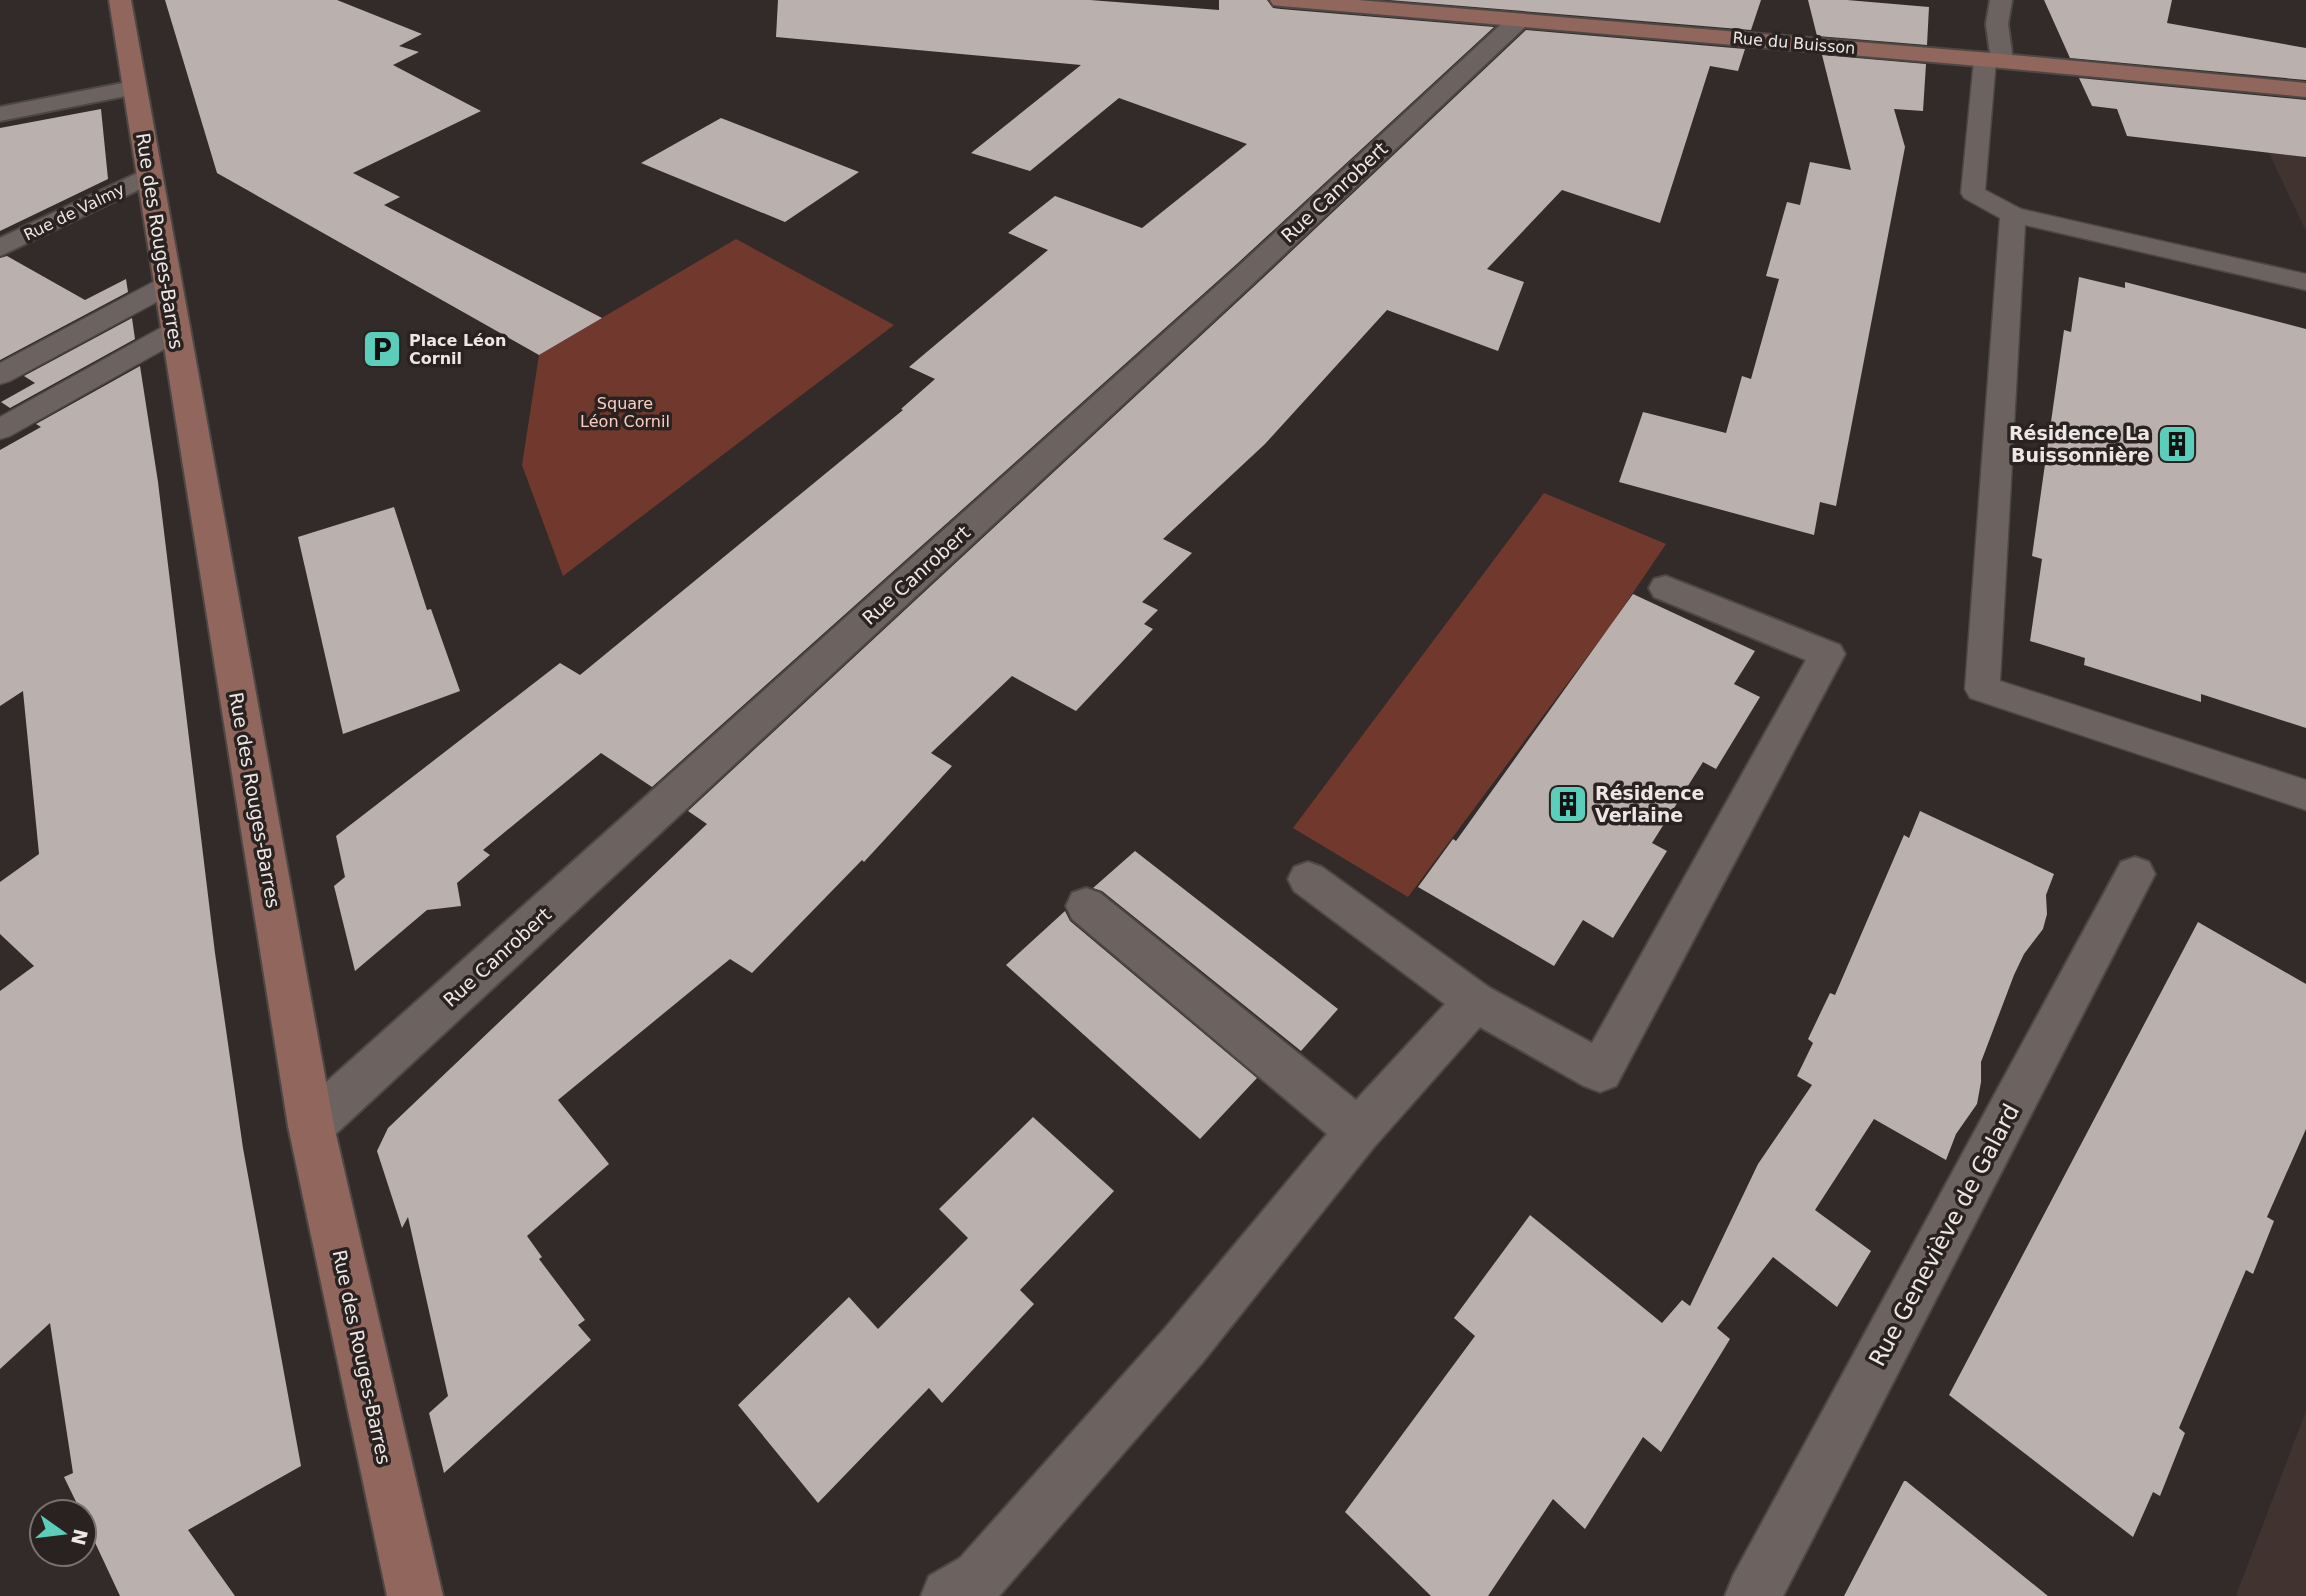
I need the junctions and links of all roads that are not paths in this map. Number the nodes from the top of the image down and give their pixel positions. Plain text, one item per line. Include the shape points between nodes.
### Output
1 (120, 0) edge
2 (1281, 0) edge
3 (2001, 0) edge
4 (1518, 21) junction
5 (1993, 60) junction
6 (133, 88) junction
7 (2306, 90) edge
8 (0, 114) edge
9 (148, 176) junction
10 (2012, 215) junction
11 (0, 248) edge
12 (2306, 282) edge
13 (166, 286) junction
14 (174, 332) junction
15 (0, 375) edge
16 (0, 429) edge
17 (1666, 588) dead end
18 (2306, 795) edge
19 (2135, 874) dead end
20 (1308, 879) dead end
21 (1086, 906) dead end
22 (1475, 1002) junction
23 (311, 1126) junction
24 (1358, 1132) junction
25 (415, 1596) edge
26 (949, 1596) edge
27 (1753, 1596) edge

1 - 6 street, Rue des Rouges-Barres
2 - 4 street, Rue du Buisson
3 - 5 street
4 - 5 street, Rue du Buisson
4 - 23 street, Rue Canrobert
5 - 7 street, Rue du Buisson
5 - 10 lane via 1973,192
6 - 8 street
6 - 9 street, Rue des Rouges-Barres
9 - 11 street, Rue de Valmy
9 - 13 street, Rue des Rouges-Barres
10 - 12 lane
10 - 18 lane via 1982,689
13 - 14 street, Rue des Rouges-Barres
13 - 15 lane
14 - 16 lane
14 - 23 street, Rue des Rouges-Barres
17 - 22 street via 1827,654 1600,1071
19 - 27 street, Rue Geneviève de Galard
20 - 22 street
21 - 24 street
22 - 24 street
23 - 25 street, Rue des Rouges-Barres
24 - 26 street via 1158,1376 979,1577

